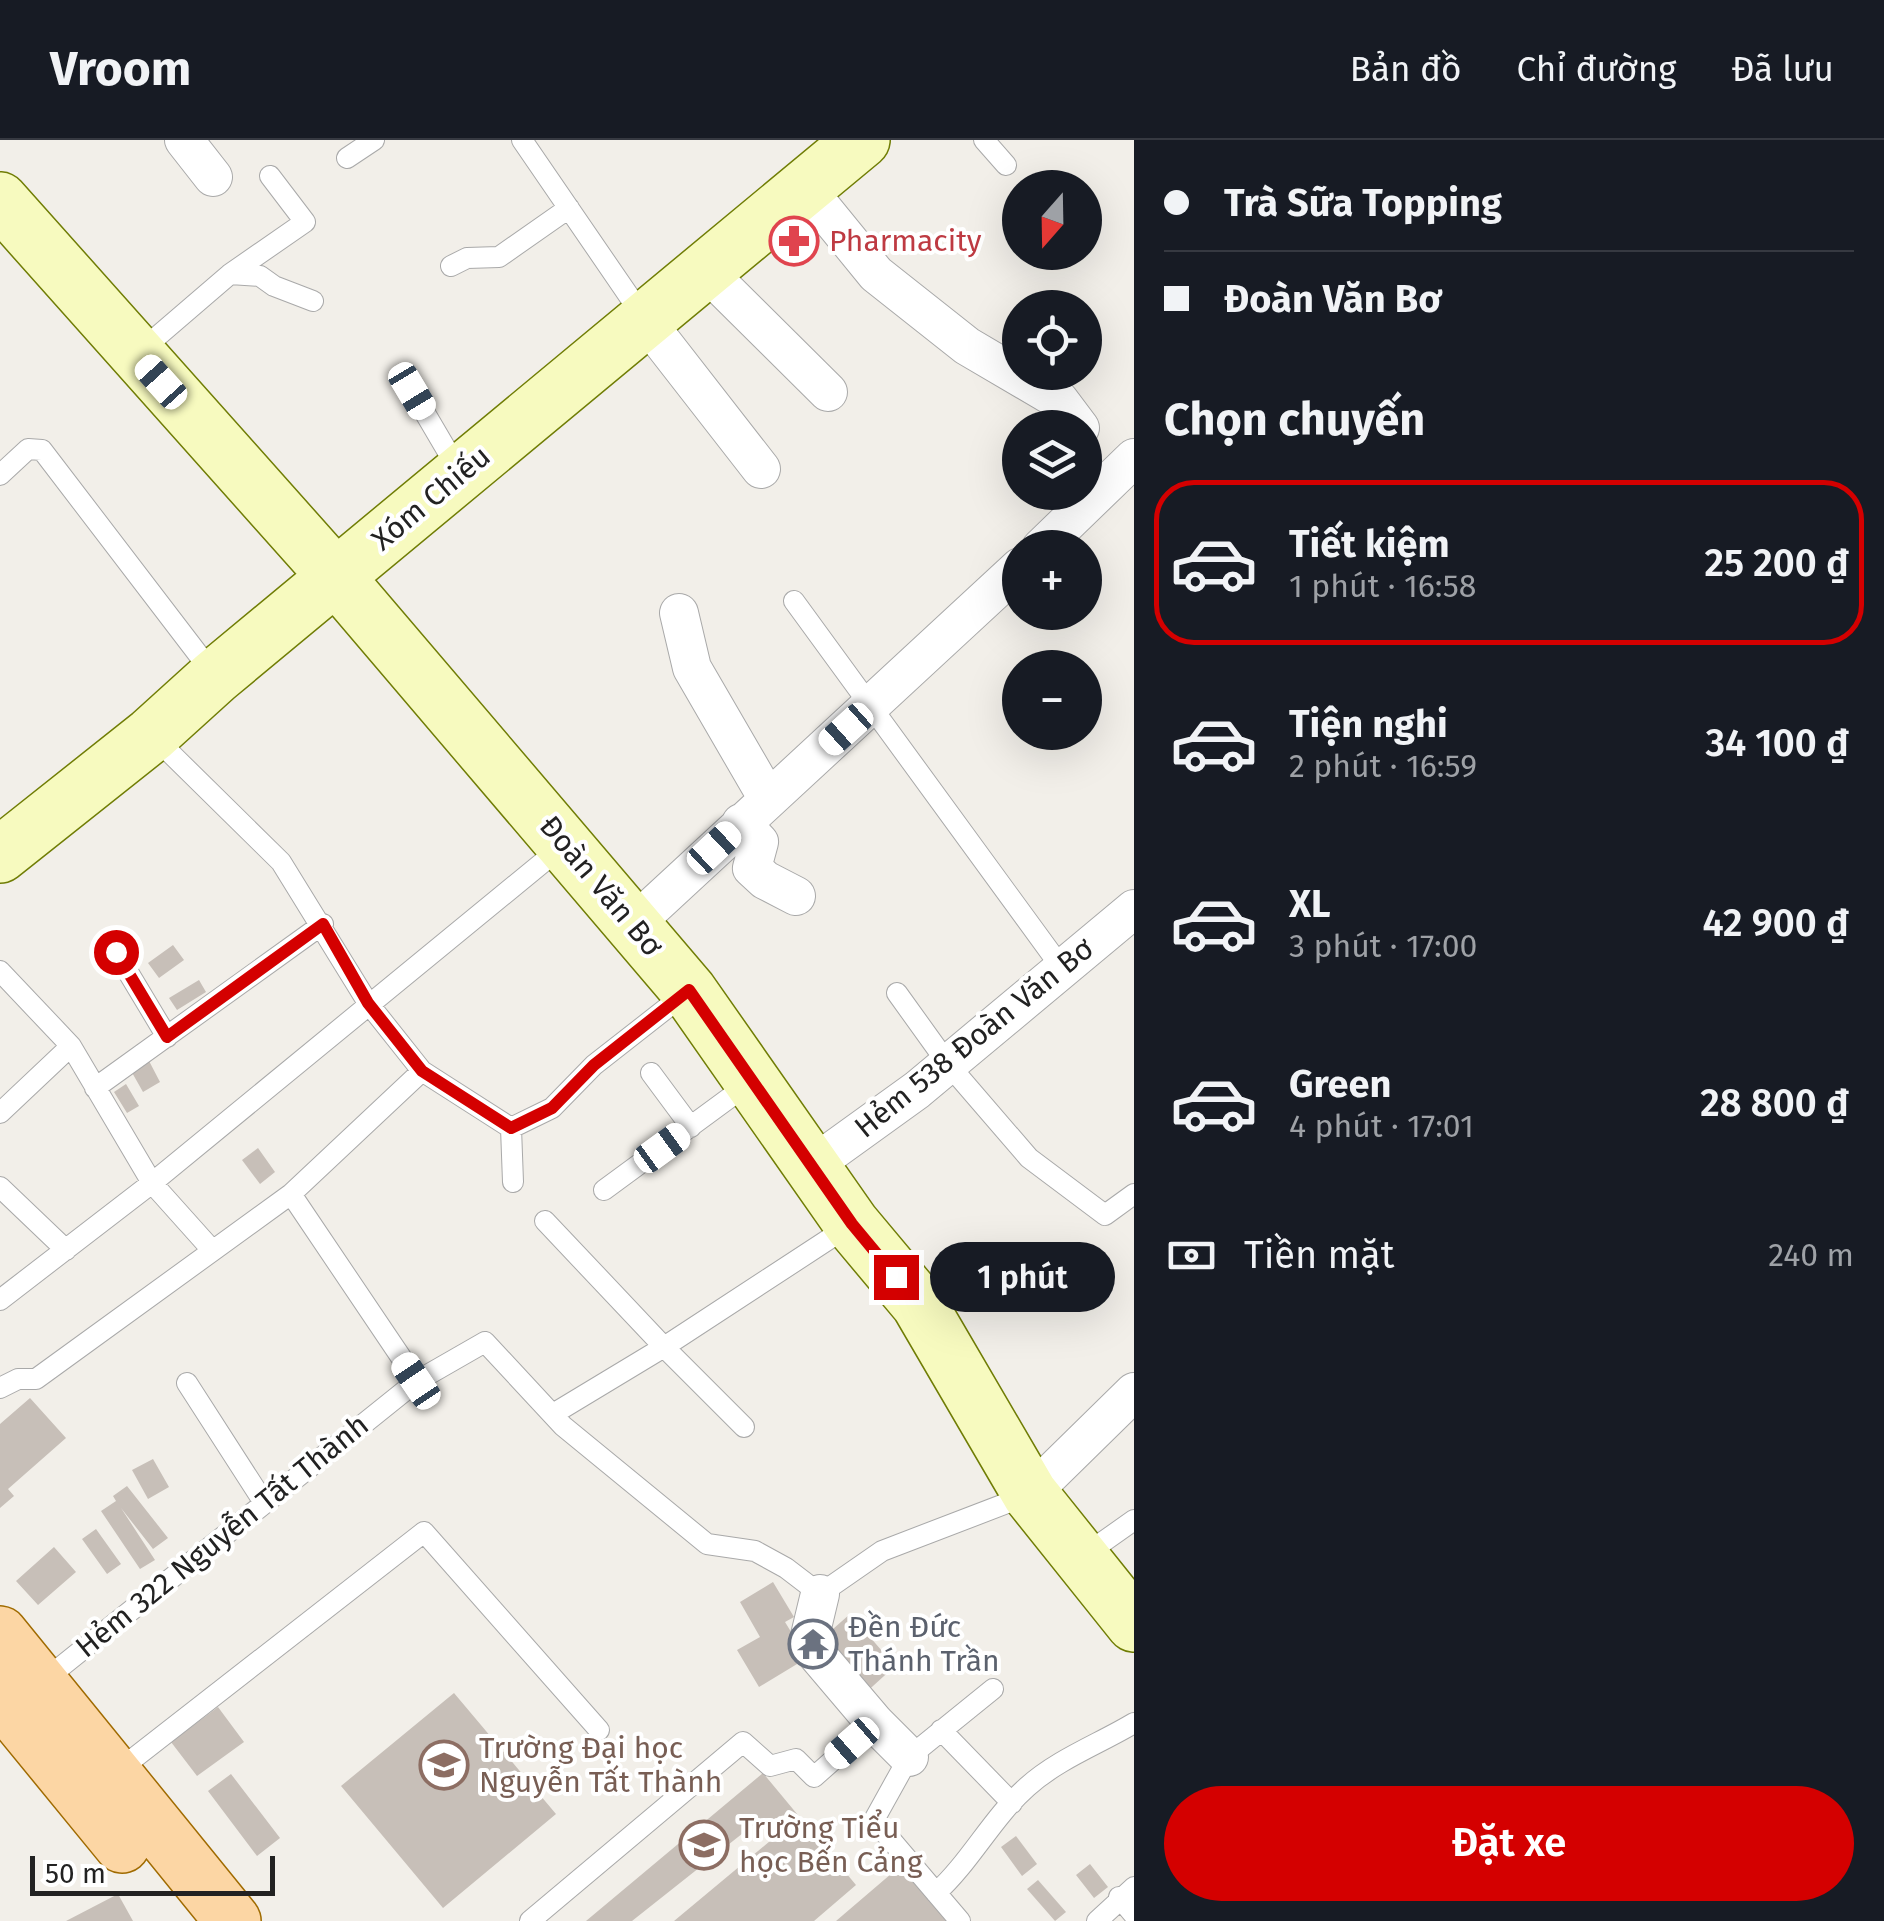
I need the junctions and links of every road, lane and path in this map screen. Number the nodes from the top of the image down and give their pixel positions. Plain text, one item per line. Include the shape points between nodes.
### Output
1 (184, 140) edge
2 (374, 140) edge
3 (522, 140) edge
4 (862, 140) edge
5 (984, 140) edge
6 (347, 158) dead end
7 (1006, 165) dead end
8 (270, 176) dead end
9 (213, 177) dead end
10 (805, 187) junction
11 (0, 200) edge
12 (569, 208) junction
13 (451, 266) dead end
14 (705, 270) junction
15 (230, 274) junction
16 (313, 300) dead end
17 (645, 320) junction
18 (136, 354) junction
19 (412, 391) dead end
20 (828, 392) dead end
21 (1066, 410) edge
22 (1102, 449) edge
23 (1125, 468) edge
24 (761, 469) dead end
25 (460, 472) junction
26 (0, 476) edge
27 (1060, 530) edge
28 (337, 578) junction
29 (1002, 584) edge
30 (794, 601) dead end
31 (679, 613) dead end
32 (215, 676) junction
33 (871, 706) junction
34 (151, 734) junction
35 (754, 811) junction
36 (566, 844) junction
37 (0, 855) edge
38 (796, 896) dead end
39 (1134, 909) edge
40 (323, 924) junction
41 (634, 924) junction
42 (116, 952) dead end
43 (1061, 967) junction
44 (0, 971) edge
45 (689, 990) junction
46 (897, 993) dead end
47 (368, 1003) junction
48 (167, 1037) junction
49 (71, 1046) junction
50 (948, 1064) junction
51 (422, 1071) junction
52 (650, 1073) dead end
53 (753, 1081) junction
54 (95, 1088) junction
55 (0, 1113) edge
56 (691, 1127) junction
57 (511, 1128) junction
58 (812, 1165) junction
59 (513, 1182) dead end
60 (152, 1183) junction
61 (0, 1187) edge
62 (604, 1190) dead end
63 (291, 1194) junction
64 (1134, 1194) edge
65 (545, 1221) dead end
66 (852, 1224) junction
67 (66, 1250) junction
68 (212, 1250) junction
69 (0, 1300) edge
70 (664, 1348) junction
71 (416, 1381) junction
72 (187, 1383) dead end
73 (0, 1388) edge
74 (1134, 1392) edge
75 (553, 1414) junction
76 (744, 1427) dead end
77 (1030, 1494) junction
78 (263, 1502) junction
79 (1134, 1520) edge
80 (1081, 1557) junction
81 (820, 1594) junction
82 (1134, 1624) edge
83 (0, 1634) edge
84 (20, 1690) edge
85 (993, 1690) dead end
86 (875, 1723) junction
87 (1134, 1723) edge
88 (599, 1730) dead end
89 (941, 1730) junction
90 (909, 1757) junction
91 (114, 1774) junction
92 (1012, 1803) junction
93 (1127, 1892) edge
94 (936, 1893) junction
95 (1134, 1916) edge
96 (184, 1921) edge
97 (233, 1921) edge
98 (530, 1921) edge
99 (960, 1921) edge
100 (1096, 1921) edge

1 - 9 street
2 - 6 lane
3 - 12 lane
4 - 10 street, Xóm Chiếu
5 - 7 lane
8 - 15 lane via 305,222
10 - 14 street, Xóm Chiếu
10 - 21 street via 876,274 967,346
11 - 18 street, Đoàn Văn Bơ
12 - 13 lane via 499,256
12 - 17 lane
14 - 17 street, Xóm Chiếu
14 - 20 street
15 - 16 lane via 260,276
15 - 18 lane
17 - 24 street
17 - 25 street, Xóm Chiếu
18 - 28 street, Đoàn Văn Bơ
19 - 25 lane
22 - 23 street
23 - 27 street
25 - 28 street, Xóm Chiếu
26 - 32 lane via 28,449 42,450
28 - 32 street, Xóm Chiếu
28 - 36 street, Đoàn Văn Bơ
29 - 33 street
30 - 33 lane
31 - 35 street via 692,668
32 - 34 street, Xóm Chiếu
33 - 35 street
33 - 43 lane
34 - 37 street, Xóm Chiếu
34 - 40 lane via 281,862
35 - 38 street via 760,842 752,868
35 - 41 street
36 - 41 street, Đoàn Văn Bơ
36 - 47 lane
39 - 43 street, Hẻm 538 Đoàn Văn Bơ
40 - 47 lane
40 - 48 lane
41 - 45 street, Đoàn Văn Bơ
42 - 48 lane
43 - 50 street, Hẻm 538 Đoàn Văn Bơ
44 - 49 lane
45 - 53 street, Đoàn Văn Bơ
45 - 57 lane via 594,1065 552,1108
46 - 50 lane
47 - 51 lane
47 - 60 lane
48 - 54 lane
49 - 54 lane
49 - 55 lane
50 - 58 street, Hẻm 538 Đoàn Văn Bơ
50 - 64 lane via 1029,1158 1105,1216
51 - 57 lane
51 - 63 lane
52 - 56 lane
53 - 56 lane
53 - 58 street, Đoàn Văn Bơ
54 - 60 lane
56 - 62 lane
57 - 59 lane
58 - 66 street, Đoàn Văn Bơ
60 - 67 lane
60 - 68 lane
61 - 67 lane
63 - 68 lane
63 - 71 lane
65 - 70 lane
66 - 70 lane
66 - 77 street, Đoàn Văn Bơ via 919,1304
67 - 69 lane
68 - 73 lane via 36,1379
70 - 75 lane
70 - 76 lane
71 - 75 lane, Hẻm 322 Nguyễn Tất Thành via 485,1342
71 - 78 lane, Hẻm 322 Nguyễn Tất Thành
72 - 78 lane
74 - 77 street
75 - 81 lane via 707,1544 755,1552
77 - 80 street, Đoàn Văn Bơ
77 - 81 lane via 882,1551
78 - 84 lane, Hẻm 322 Nguyễn Tất Thành
79 - 80 lane
80 - 82 street, Đoàn Văn Bơ
81 - 86 street via 808,1644
83 - 84 main road
84 - 91 main road
84 - 96 main road
85 - 89 lane
86 - 90 street
86 - 98 lane via 814,1777 796,1759 770,1766 743,1742
87 - 92 lane via 1076,1753
88 - 91 lane via 424,1532
89 - 90 lane
89 - 92 lane
90 - 94 lane via 874,1820
91 - 97 main road
92 - 94 lane
93 - 95 lane
93 - 100 lane
94 - 99 lane

